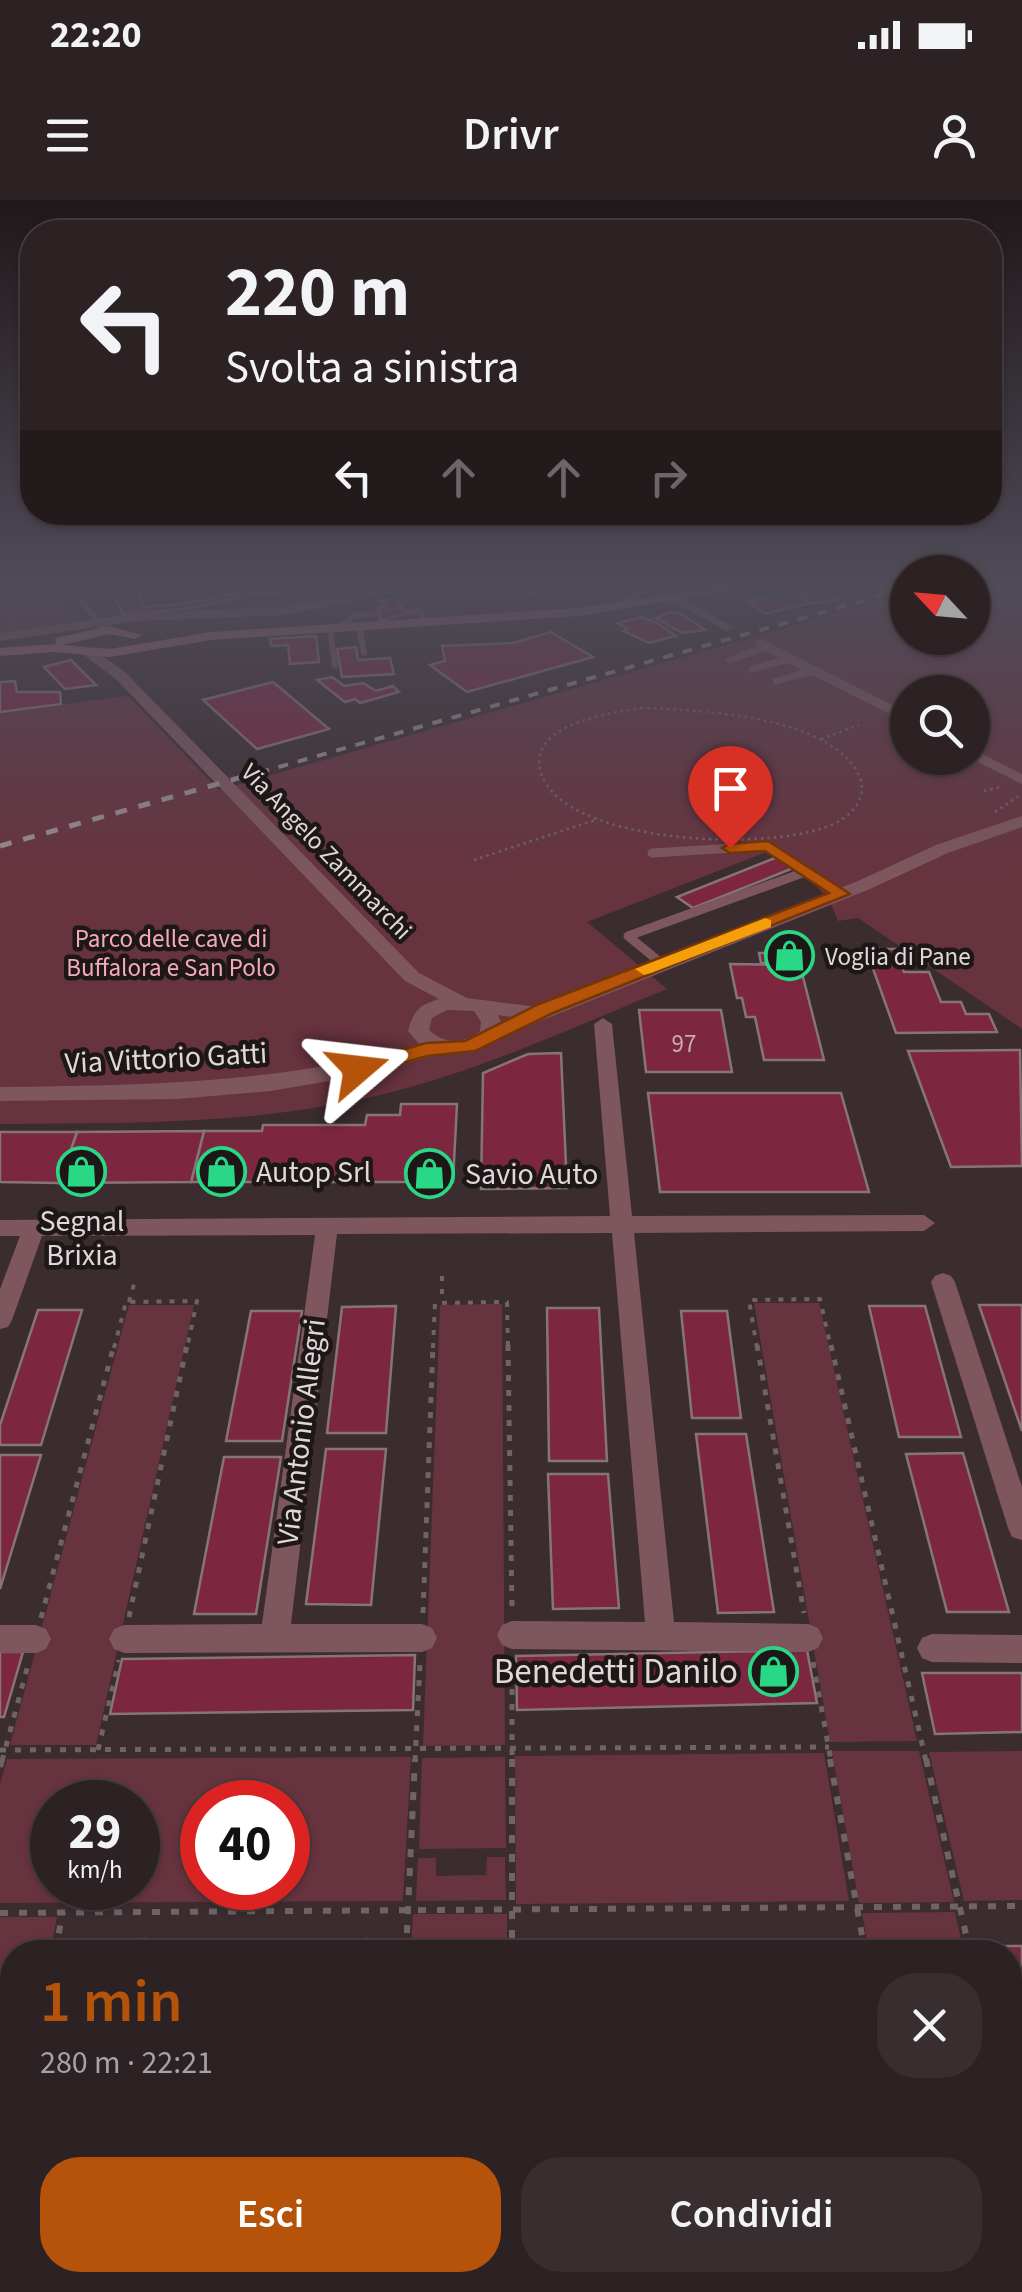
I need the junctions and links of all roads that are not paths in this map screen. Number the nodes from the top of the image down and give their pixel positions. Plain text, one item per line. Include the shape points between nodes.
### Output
1 (124, 681) edge
2 (782, 681) edge
3 (833, 681) edge
4 (778, 682) dead end
5 (890, 711) edge
6 (990, 762) edge
7 (1019, 777) edge
8 (1022, 811) edge
9 (1022, 820) edge
10 (986, 832) junction
11 (652, 853) dead end
12 (808, 871) junction
13 (842, 894) junction
14 (660, 963) junction
15 (412, 977) junction
16 (460, 1002) junction
17 (546, 1008) junction
18 (484, 1010) junction
19 (420, 1020) junction
20 (603, 1024) dead end
21 (489, 1034) junction
22 (440, 1047) junction
23 (333, 1073) junction
24 (0, 1094) edge
25 (924, 1223) dead end
26 (623, 1225) junction
27 (327, 1226) junction
28 (0, 1228) edge
29 (34, 1228) junction
30 (943, 1282) dead end
31 (0, 1320) edge
32 (1022, 1528) edge
33 (512, 1635) road end
34 (661, 1637) junction
35 (275, 1638) junction
36 (422, 1638) road end
37 (808, 1638) road end
38 (0, 1639) edge
39 (36, 1639) road end
40 (124, 1639) road end
41 (932, 1648) dead end
42 (1022, 1649) edge

1 - 15 street, Via Angelo Zammarchi
2 - 4 street
3 - 5 street
6 - 7 street
8 - 10 street, Via Vittorio Gatti
9 - 10 street, Via Vittorio Gatti
10 - 13 street, Via Vittorio Gatti
11 - 12 lane via 768,846
12 - 13 lane
12 - 14 lane via 628,936
13 - 14 street, Via Vittorio Gatti
14 - 17 street, Via Vittorio Gatti
15 - 16 street, Via Angelo Zammarchi
15 - 19 street, Via Angelo Zammarchi
16 - 18 street, Via Vittorio Gatti
16 - 19 street, Via Vittorio Gatti via 442,1004
17 - 18 street, Via Vittorio Gatti
17 - 21 street, Via Vittorio Gatti
18 - 21 street via 491,1019
19 - 22 street via 426,1041
19 - 23 street, Via Vittorio Gatti via 380,1052
20 - 26 street
21 - 22 street, Via Vittorio Gatti via 468,1047
22 - 23 street, Via Vittorio Gatti
23 - 24 street, Via Vittorio Gatti via 177,1092
25 - 26 street
26 - 27 street
26 - 34 street
27 - 29 street
27 - 35 street, Via Antonio Allegri
28 - 29 street
29 - 31 street
30 - 32 street
33 - 34 street
34 - 37 street
35 - 36 street
35 - 40 street
38 - 39 street
41 - 42 street

